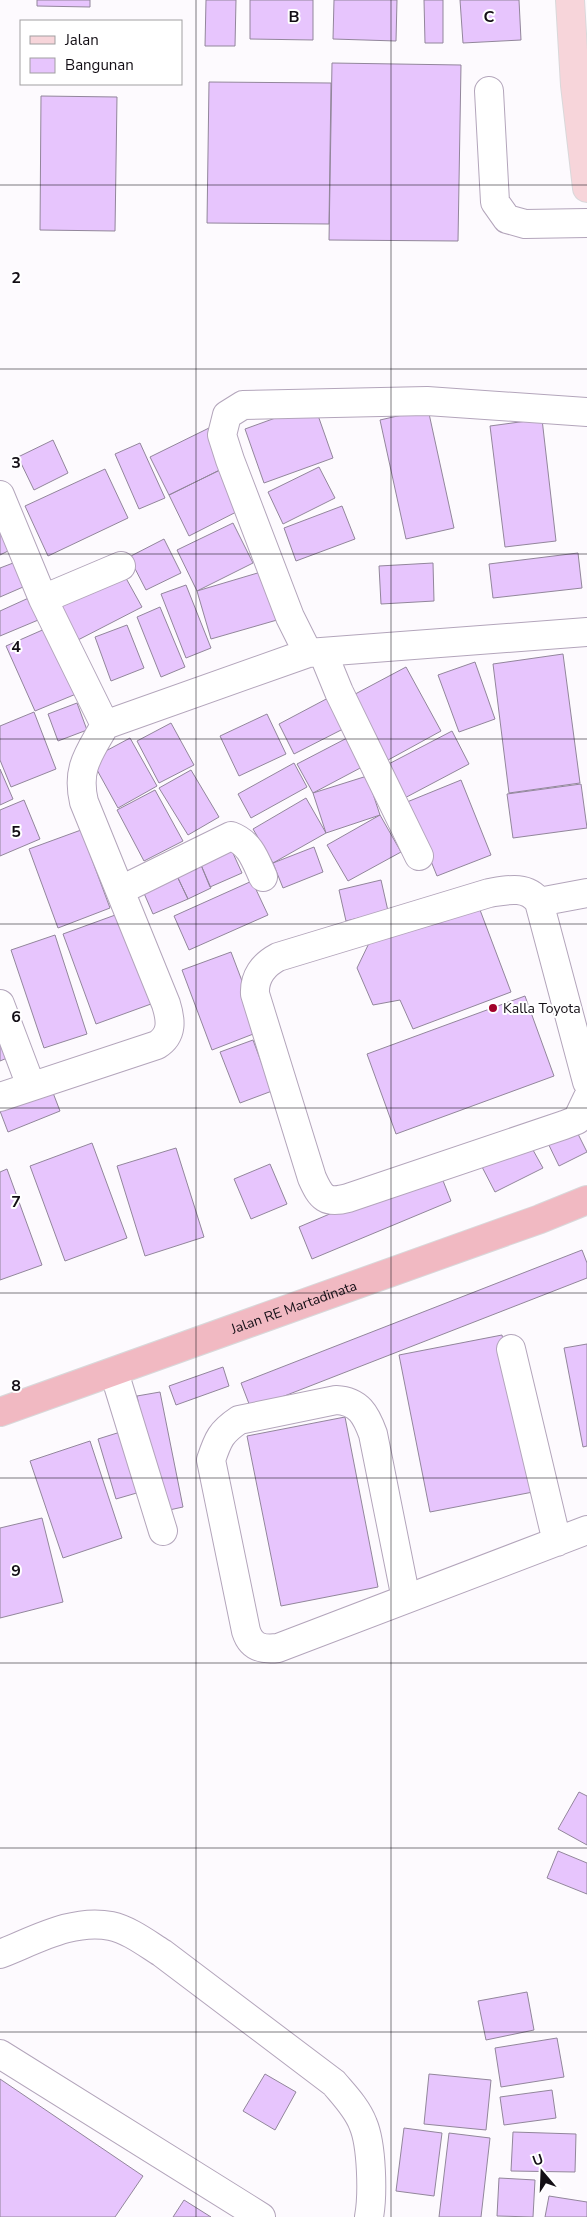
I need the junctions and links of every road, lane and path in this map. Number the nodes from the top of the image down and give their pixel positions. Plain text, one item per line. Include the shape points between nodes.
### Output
1 (570, 0) edge
2 (489, 91) dead end
3 (587, 188) edge
4 (587, 224) edge
5 (587, 412) edge
6 (0, 495) edge
7 (121, 566) dead end
8 (43, 599) junction
9 (587, 632) edge
10 (316, 653) junction
11 (105, 725) junction
12 (419, 856) dead end
13 (264, 877) dead end
14 (121, 890) junction
15 (587, 893) edge
16 (539, 902) junction
17 (0, 1004) edge
18 (587, 1082) edge
19 (31, 1086) junction
20 (0, 1097) edge
21 (587, 1099) edge
22 (587, 1200) edge
23 (511, 1349) dead end
24 (114, 1372) junction
25 (0, 1412) edge
26 (587, 1530) edge
27 (163, 1531) dead end
28 (557, 1542) junction
29 (406, 1599) junction
30 (0, 1954) edge
31 (0, 2054) edge
32 (261, 2217) edge
33 (369, 2217) edge

1 - 3 main road via 575,85
2 - 4 street via 495,202 507,219 526,224
5 - 10 street via 427,401 243,405 227,415 222,435 230,460 290,617
6 - 8 street
7 - 8 street
8 - 11 street
9 - 10 street
10 - 11 street
10 - 12 street via 339,692
11 - 14 street via 85,763 82,791
13 - 14 street via 250,848 231,836
14 - 19 street via 166,1004 171,1020 169,1032 157,1045
15 - 16 street
16 - 18 street
16 - 21 street via 534,894 525,891 511,889 489,893 278,957 269,962 258,976 255,994 312,1178 326,1199 348,1198 564,1126 577,1120
17 - 19 street
19 - 20 street
22 - 24 highway, Jalan RE Martadinata
23 - 28 street
24 - 25 highway, Jalan RE Martadinata
24 - 27 street
26 - 28 street
28 - 29 street
29 - 29 street via 373,1434 360,1408 348,1401 336,1400 239,1420 226,1429 218,1439 212,1460 246,1631 252,1643 268,1649 278,1648
30 - 33 street via 58,1931 91,1924 111,1926 132,1934 162,1953 334,2083 352,2104 363,2123 368,2141
31 - 32 street

